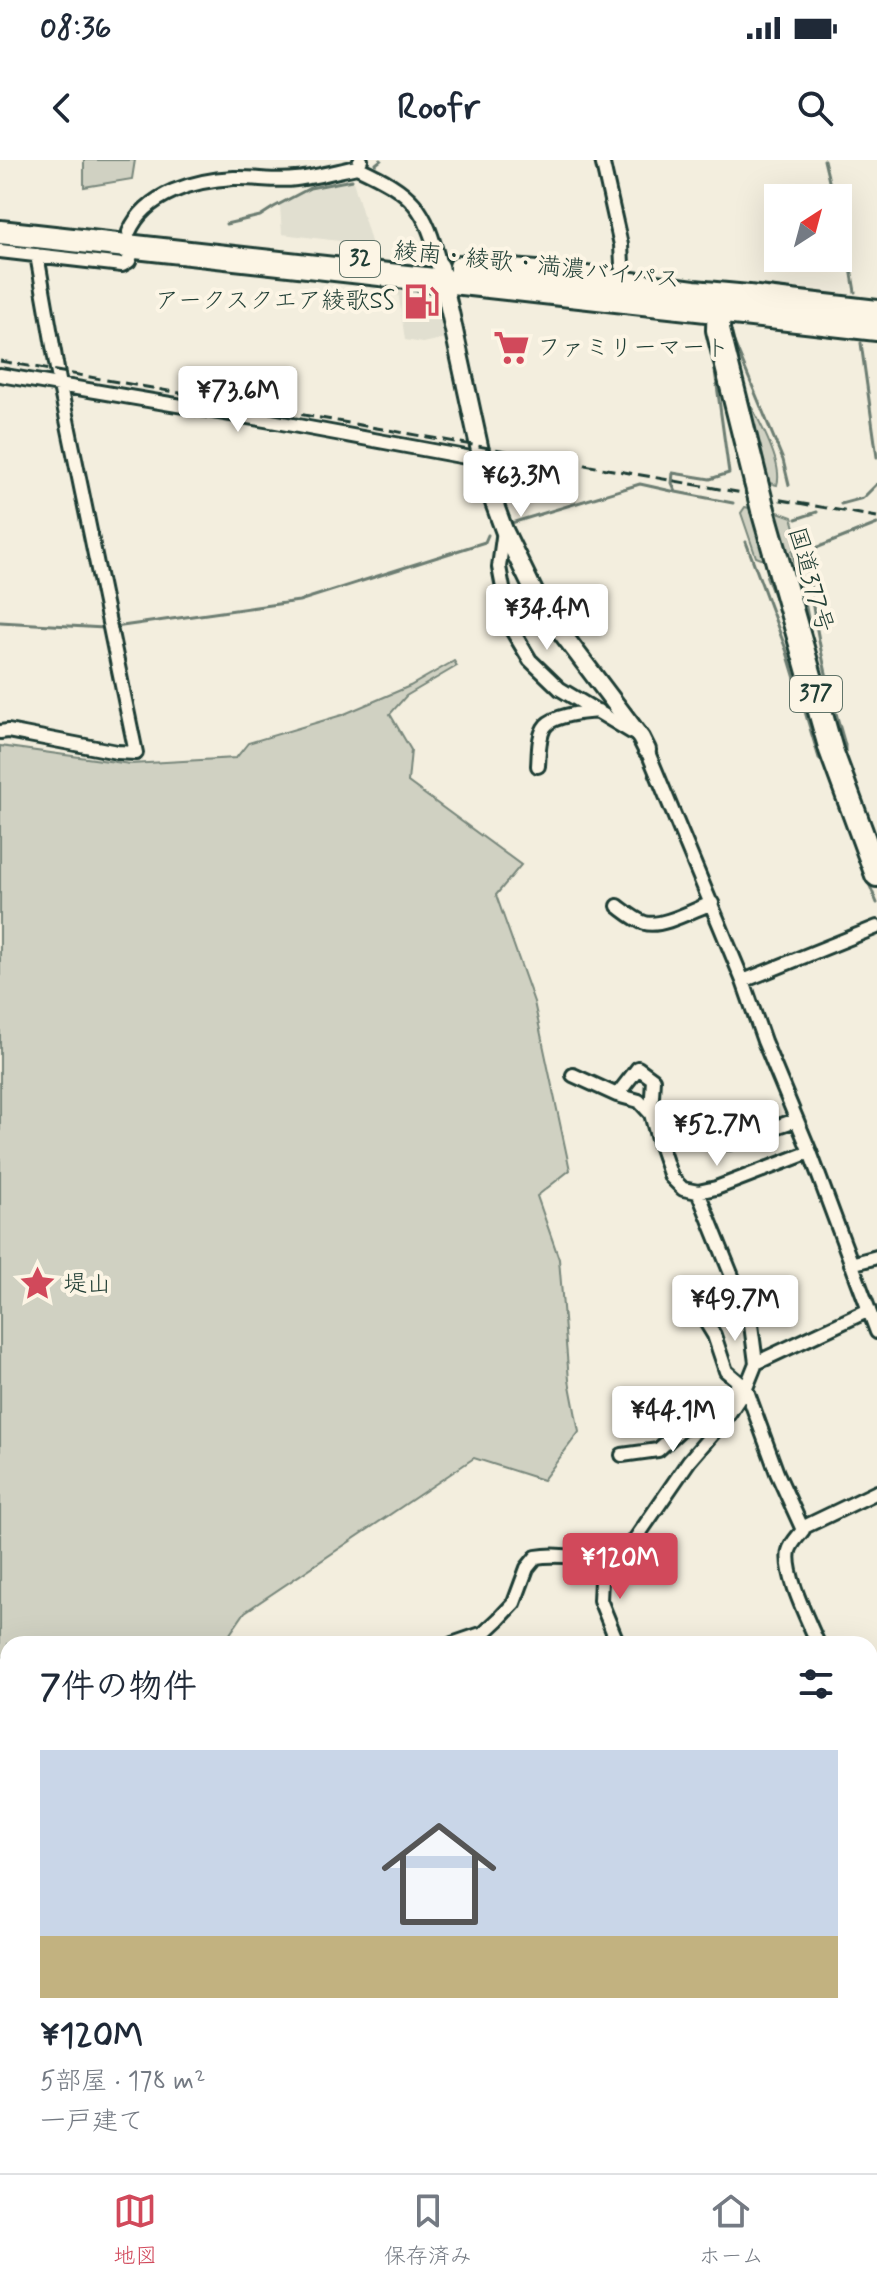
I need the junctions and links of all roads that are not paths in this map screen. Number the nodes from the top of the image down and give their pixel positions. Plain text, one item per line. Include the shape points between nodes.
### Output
1 (602, 160) edge
2 (359, 163) edge
3 (0, 217) edge
4 (0, 232) edge
5 (131, 240) junction
6 (0, 251) edge
7 (37, 255) junction
8 (442, 273) junction
9 (623, 283) junction
10 (719, 302) junction
11 (877, 312) edge
12 (877, 329) edge
13 (0, 375) edge
14 (60, 386) junction
15 (482, 460) junction
16 (504, 530) junction
17 (598, 711) junction
18 (0, 732) edge
19 (644, 744) junction
20 (538, 766) dead end
21 (877, 875) edge
22 (712, 903) junction
23 (618, 906) dead end
24 (877, 927) edge
25 (743, 981) junction
26 (573, 1075) dead end
27 (617, 1095) junction
28 (651, 1114) junction
29 (796, 1120) junction
30 (729, 1143) dead end
31 (810, 1152) junction
32 (698, 1192) junction
33 (877, 1257) edge
34 (851, 1264) junction
35 (869, 1310) junction
36 (703, 1317) dead end
37 (877, 1332) edge
38 (756, 1363) junction
39 (742, 1386) junction
40 (622, 1455) dead end
41 (877, 1492) edge
42 (802, 1528) junction
43 (602, 1561) junction
44 (475, 1636) edge
45 (615, 1636) edge
46 (815, 1636) edge

1 - 9 street via 621,245
2 - 5 street via 295,180 236,178 188,186 147,207 134,221
2 - 8 street via 412,201 430,228
3 - 5 highway, 綾南・綾歌・満濃バイパス / 32
4 - 5 highway, 綾南・綾歌・満濃バイパス / 32
5 - 7 street via 129,261 122,265
5 - 8 highway, 綾南・綾歌・満濃バイパス / 32
6 - 7 street
7 - 14 street
8 - 9 highway, 綾南・綾歌・満濃バイパス / 32 via 562,275
8 - 10 highway, 綾南・綾歌・満濃バイパス / 32
8 - 15 street
9 - 10 highway, 綾南・綾歌・満濃バイパス / 32
10 - 11 highway, 綾南・綾歌・満濃バイパス / 32
10 - 12 highway, 綾南・綾歌・満濃バイパス / 32
10 - 21 highway, 国道377号 / 377, bridge via 718,330 763,510 831,750
13 - 14 street
14 - 15 street
14 - 18 street via 136,753
15 - 16 street
16 - 17 street via 499,567 512,630 532,663 560,689
16 - 19 street via 540,604
17 - 19 street
17 - 20 street via 547,724
19 - 22 street
22 - 23 street via 649,925
22 - 25 street
24 - 25 street
25 - 29 street
26 - 27 street
27 - 28 street via 639,1101
27 - 28 street via 638,1068 653,1079
28 - 32 street via 671,1177 683,1189
29 - 30 street
29 - 31 street
31 - 32 street
31 - 34 street
32 - 38 street via 750,1317
33 - 34 street
34 - 35 street
35 - 37 street
35 - 38 street
36 - 39 street via 726,1371
38 - 39 street
39 - 40 street via 709,1421 681,1429 658,1450
39 - 42 street
39 - 43 street via 726,1418 632,1544 619,1558
41 - 42 street
42 - 46 street via 788,1555
43 - 44 street via 536,1557 514,1603
43 - 45 street via 600,1600

